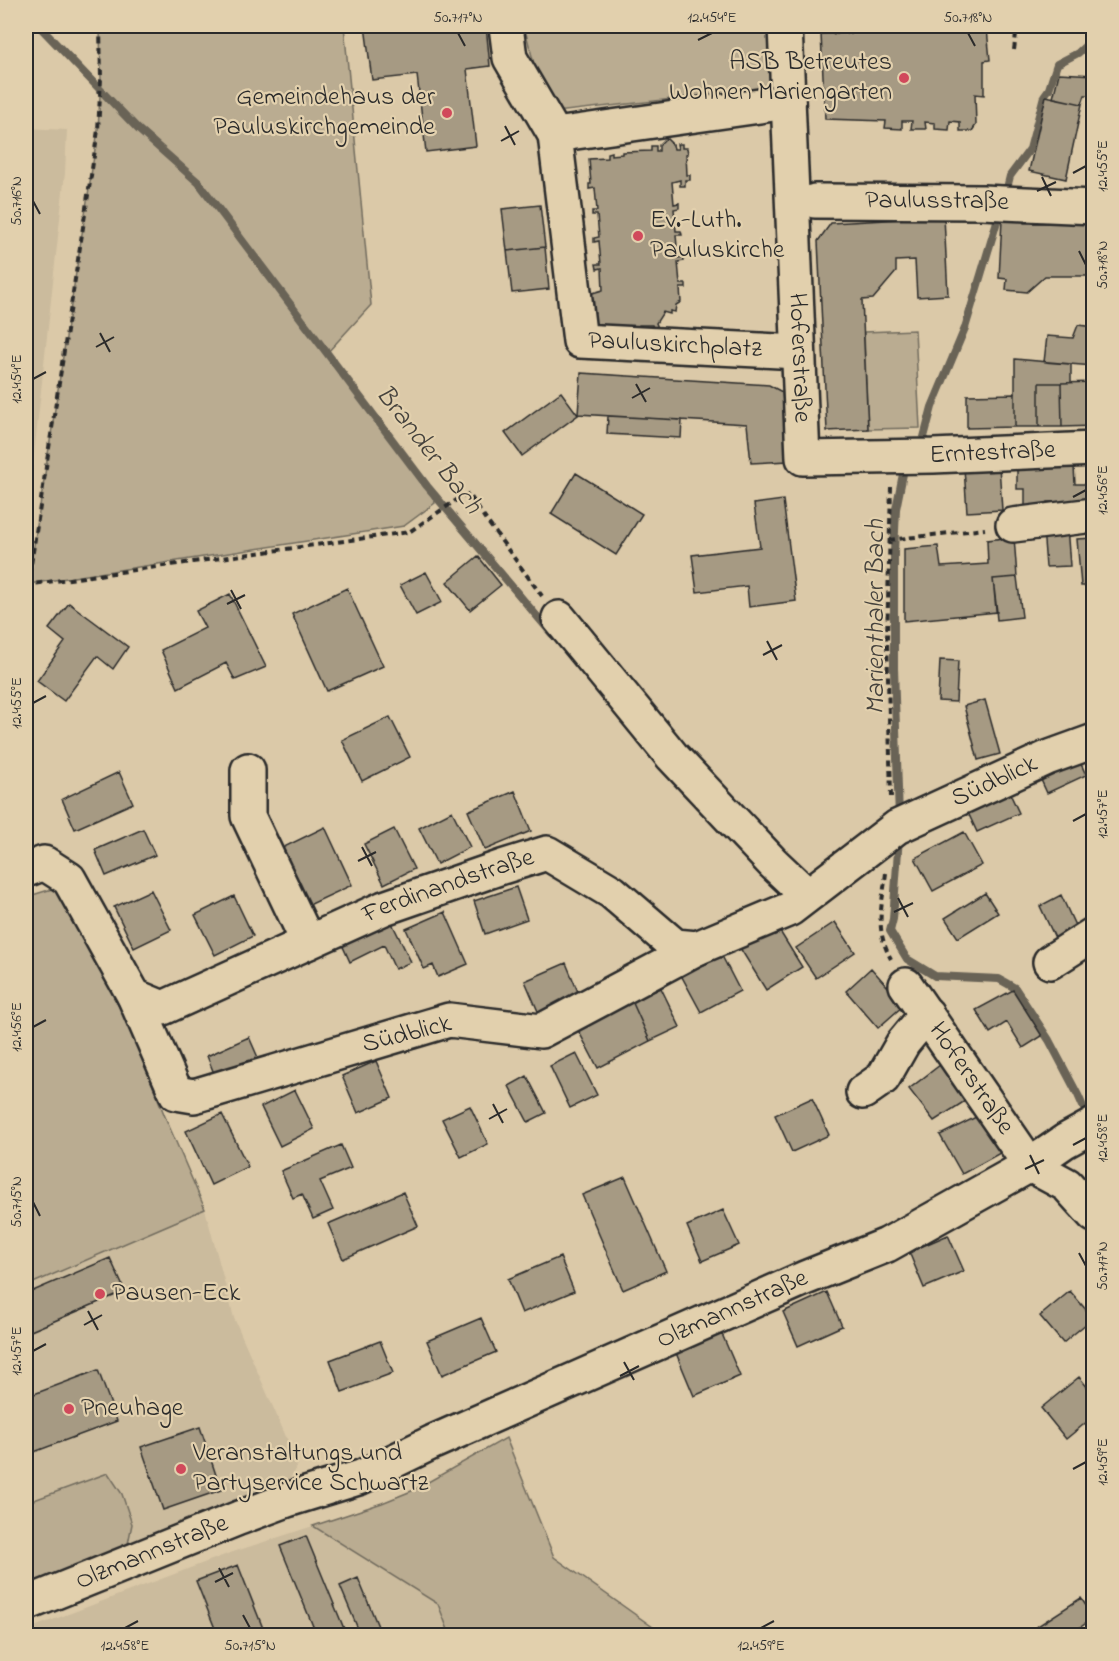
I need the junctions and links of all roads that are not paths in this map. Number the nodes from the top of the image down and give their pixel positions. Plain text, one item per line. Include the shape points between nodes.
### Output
1 (506, 26) edge
2 (785, 26) edge
3 (788, 102) junction
4 (555, 135) junction
5 (815, 201) dead end
6 (1094, 207) edge
7 (798, 352) junction
8 (1094, 448) edge
9 (891, 456) joint
10 (1094, 515) edge
11 (1013, 525) road end
12 (559, 618) road end
13 (1094, 741) edge
14 (248, 770) dead end
15 (35, 867) edge
16 (807, 895) junction
17 (1094, 934) edge
18 (308, 942) junction
19 (697, 948) junction
20 (1050, 962) dead end
21 (906, 985) road end
22 (134, 996) junction
23 (927, 1014) junction
24 (863, 1092) dead end
25 (1094, 1125) edge
26 (1030, 1165) junction
27 (1094, 1215) edge
28 (26, 1604) edge

1 - 4 street, Pauluskirchplatz via 510,58
2 - 3 street, Hoferstraße
3 - 4 street
3 - 7 street, Hoferstraße
4 - 7 street, Pauluskirchplatz via 580,341
5 - 6 street, Paulusstraße
7 - 9 street, Hoferstraße via 803,458
8 - 9 street, Erntestraße
10 - 11 street
12 - 16 street via 672,756
13 - 16 street, Südblick via 1047,758 899,826
14 - 18 street via 248,816
15 - 22 street via 69,879
16 - 19 street via 790,909
17 - 20 street
18 - 19 street, Ferdinandstraße via 384,908 547,853 612,892 675,946
18 - 22 street, Ferdinandstraße via 163,1008
19 - 22 street, Südblick via 541,1031 449,1020 194,1096 176,1093
21 - 23 street, Hoferstraße
23 - 24 street via 903,1043 883,1078
23 - 26 street, Hoferstraße
25 - 26 street, Olzmannstraße
26 - 27 street, Hoferstraße via 1067,1185
26 - 28 street, Olzmannstraße via 887,1245 433,1442 387,1466 287,1500

